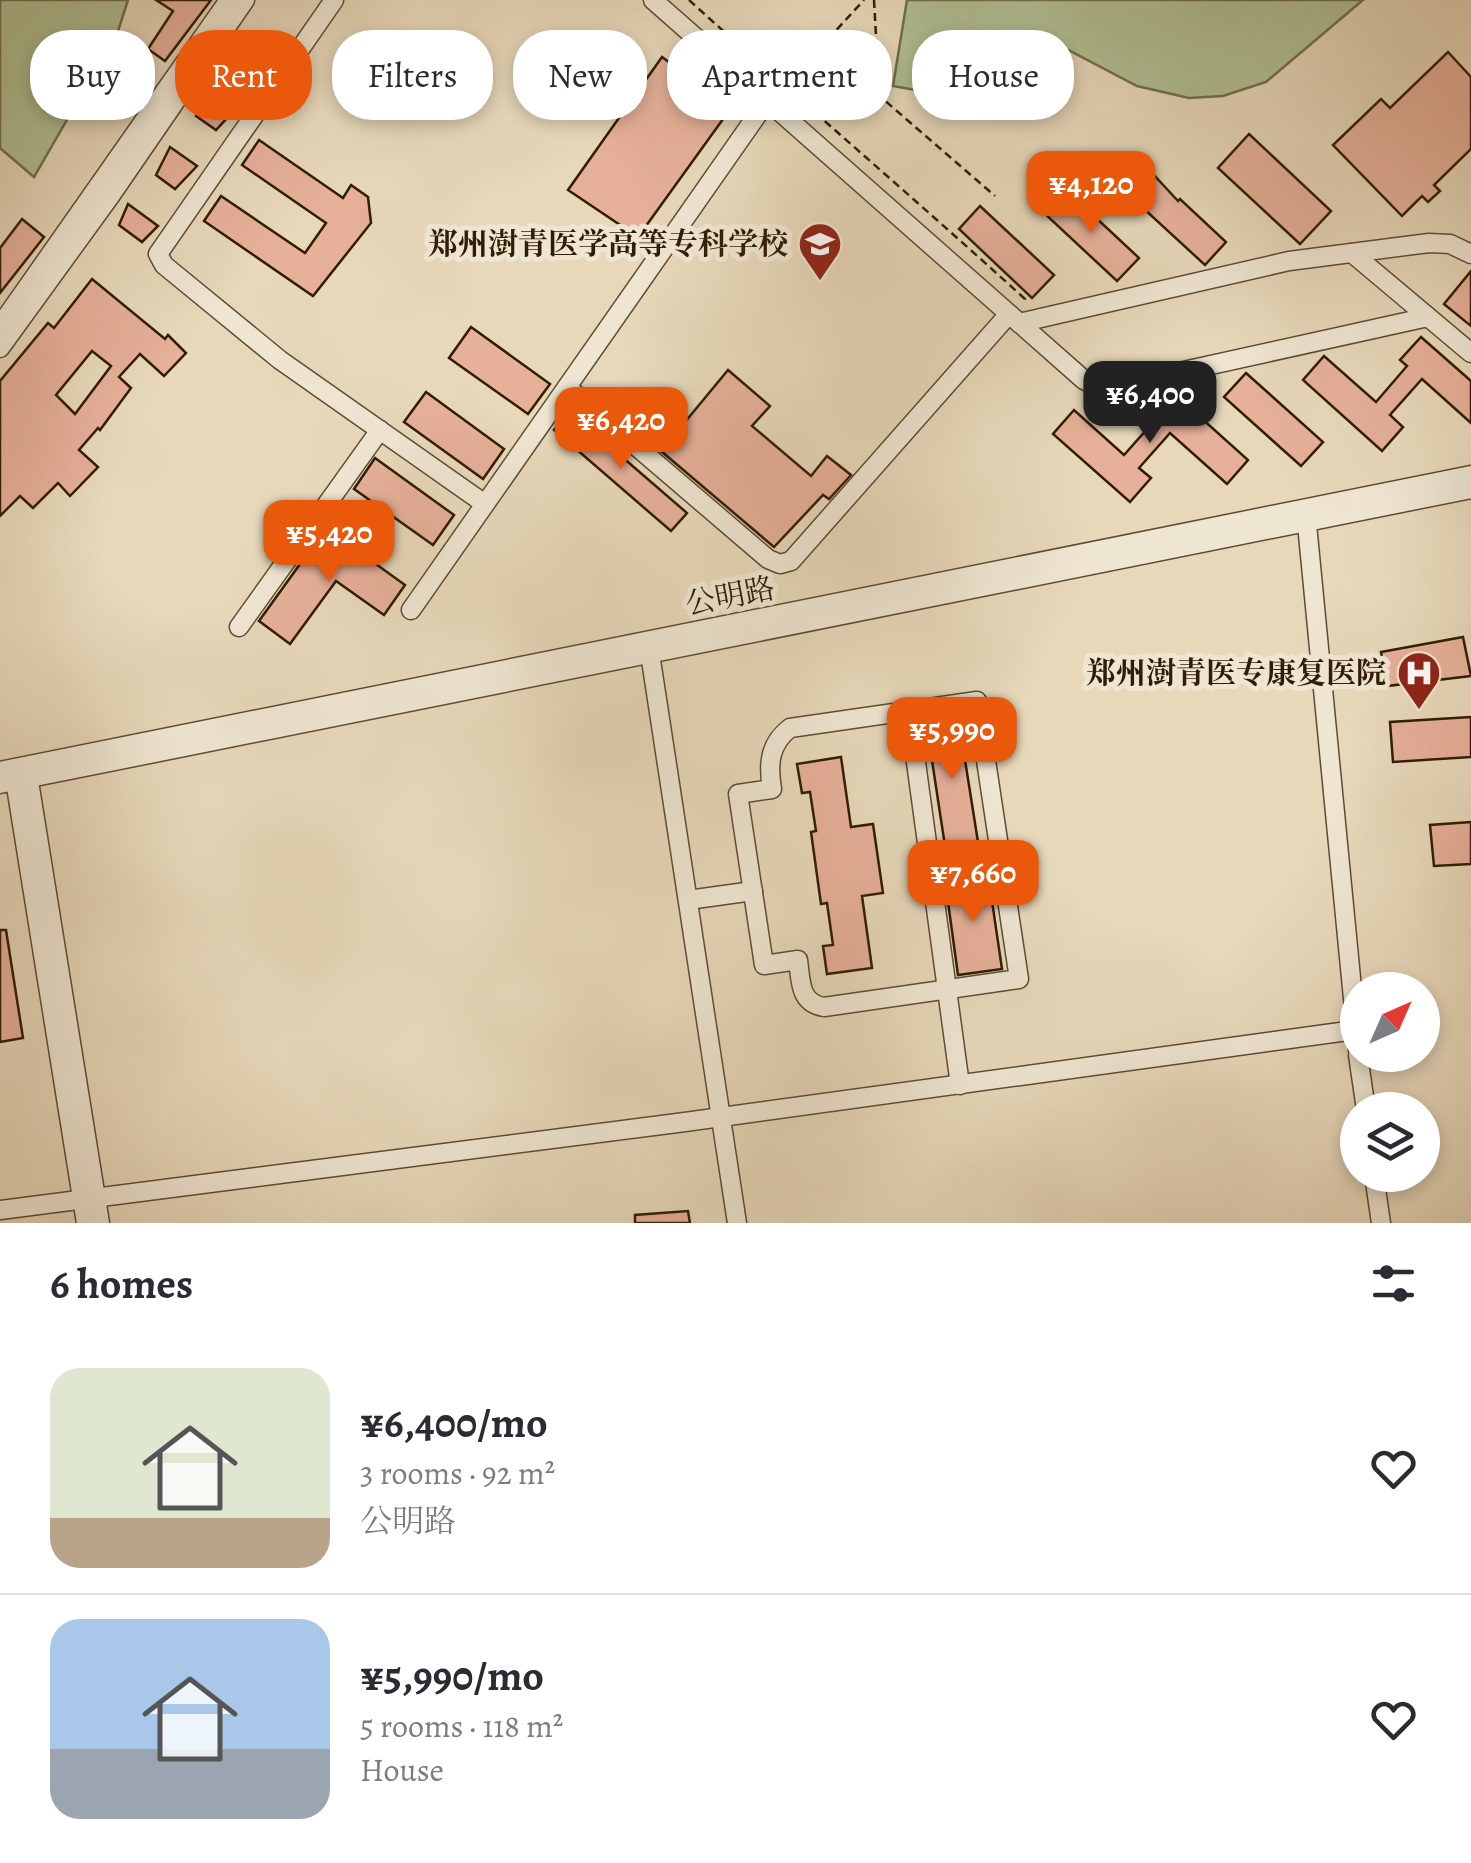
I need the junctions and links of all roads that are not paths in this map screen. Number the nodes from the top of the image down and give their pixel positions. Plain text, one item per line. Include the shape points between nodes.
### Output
1 (229, 0) edge
2 (245, 0) edge
3 (334, 0) edge
4 (653, 0) edge
5 (687, 30) edge
6 (756, 120) edge
7 (789, 120) edge
8 (1352, 253) junction
9 (1471, 254) edge
10 (1428, 317) junction
11 (1014, 318) junction
12 (0, 326) edge
13 (0, 348) edge
14 (1471, 353) edge
15 (567, 387) junction
16 (380, 430) junction
17 (1471, 475) edge
18 (1471, 488) edge
19 (485, 504) junction
20 (1306, 515) junction
21 (411, 610) dead end
22 (239, 627) dead end
23 (649, 648) junction
24 (908, 711) junction
25 (14, 775) edge
26 (753, 891) junction
27 (688, 900) junction
28 (1349, 972) edge
29 (946, 990) junction
30 (1340, 1032) edge
31 (960, 1085) junction
32 (721, 1118) junction
33 (1376, 1192) edge
34 (89, 1199) junction
35 (0, 1210) edge
36 (86, 1223) edge
37 (100, 1223) edge
38 (737, 1223) edge
39 (1381, 1223) edge

1 - 12 street
2 - 13 street
3 - 16 street via 158,254 164,266 280,360
4 - 5 street
6 - 15 street
7 - 11 street
8 - 9 street via 1429,243
8 - 10 street
8 - 11 street via 1289,260
10 - 11 street via 1102,389
10 - 14 street
11 - 15 street via 791,561 780,564
15 - 19 street
16 - 19 street
16 - 22 street
17 - 20 street, 公明路
18 - 20 street, 公明路
19 - 21 street
20 - 23 street, 公明路
20 - 28 street
23 - 25 street, 公明路
23 - 27 street
24 - 26 street via 782,734 768,766 772,789 738,794
24 - 29 street
24 - 29 street via 977,701 1019,979
25 - 34 street
26 - 27 street
26 - 29 street via 764,965 798,960 803,994 813,1005
27 - 32 street
29 - 31 street
30 - 31 street
31 - 32 street
32 - 34 street
32 - 38 street
33 - 39 street
34 - 35 street
34 - 36 street
34 - 37 street

